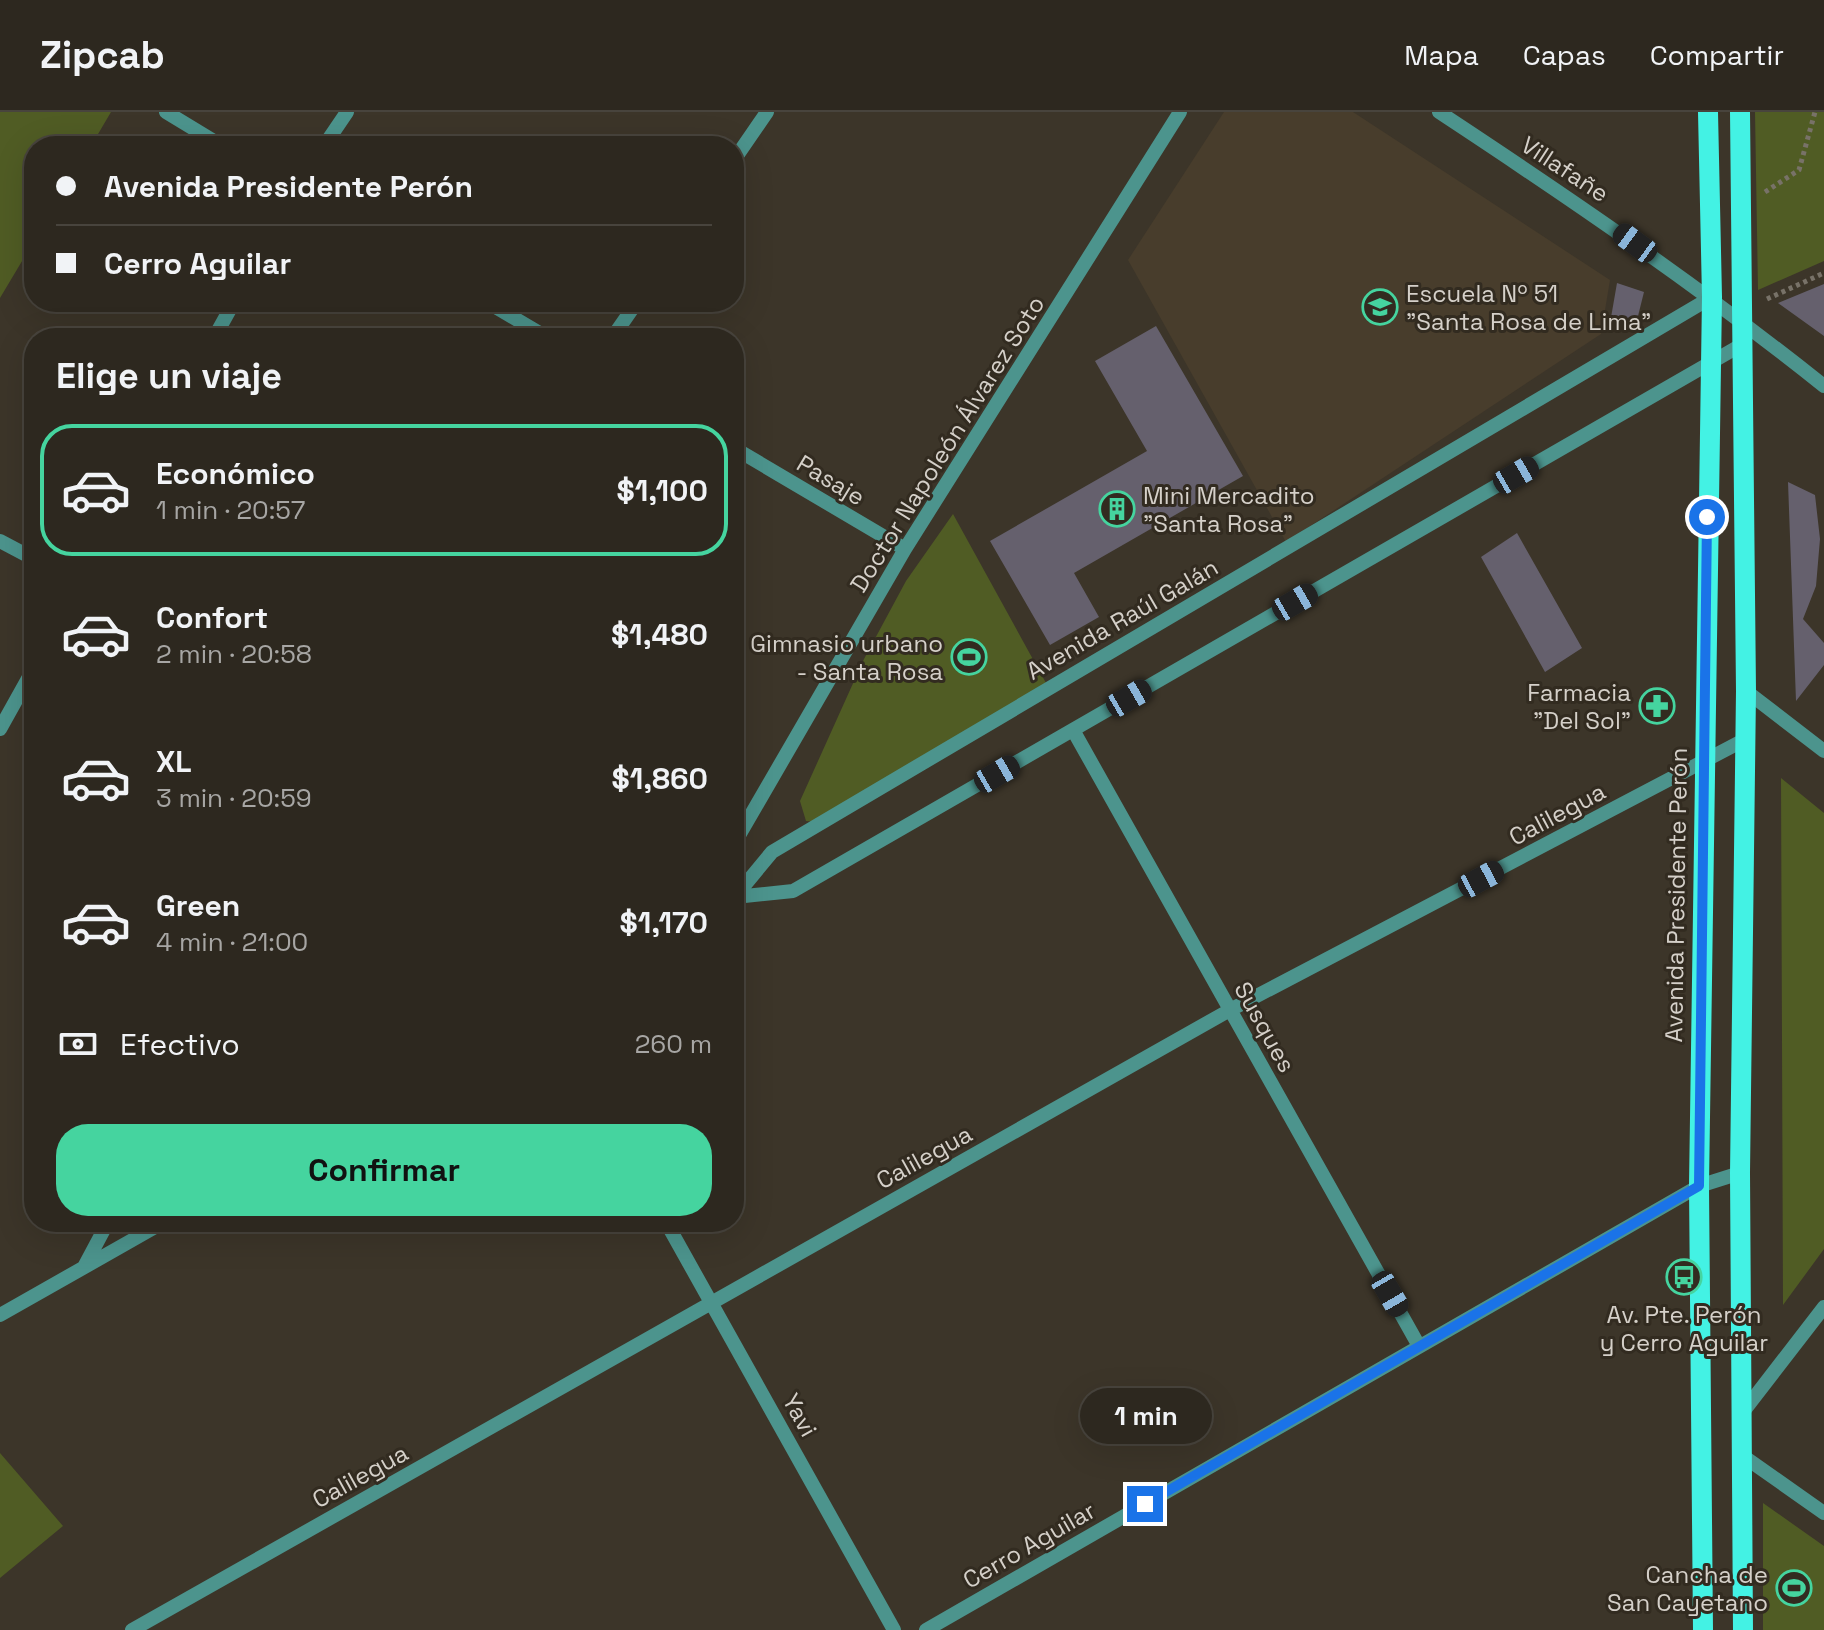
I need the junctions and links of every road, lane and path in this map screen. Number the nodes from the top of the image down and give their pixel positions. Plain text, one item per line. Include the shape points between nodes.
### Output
1 (166, 112) edge
2 (347, 112) edge
3 (767, 112) edge
4 (1180, 112) edge
5 (1439, 112) edge
6 (1708, 112) edge
7 (1740, 112) edge
8 (1815, 112) edge
9 (206, 136) edge
10 (331, 136) edge
11 (744, 145) edge
12 (1741, 208) junction
13 (1824, 273) edge
14 (1712, 297) junction
15 (504, 312) edge
16 (1742, 321) junction
17 (531, 328) edge
18 (1743, 344) junction
19 (1710, 363) junction
20 (1824, 386) edge
21 (744, 454) edge
22 (0, 541) edge
23 (905, 549) junction
24 (24, 554) edge
25 (24, 686) edge
26 (1746, 691) junction
27 (0, 729) edge
28 (1073, 730) junction
29 (1746, 739) junction
30 (1824, 751) edge
31 (1704, 762) junction
32 (744, 827) edge
33 (744, 886) edge
34 (744, 897) edge
35 (1230, 1010) junction
36 (1740, 1173) junction
37 (1699, 1186) junction
38 (103, 1232) edge
39 (146, 1232) edge
40 (672, 1232) edge
41 (84, 1267) junction
42 (712, 1302) junction
43 (1824, 1307) edge
44 (0, 1315) edge
45 (1419, 1346) junction
46 (1743, 1412) junction
47 (1743, 1456) junction
48 (1824, 1513) edge
49 (132, 1630) edge
50 (894, 1630) edge
51 (926, 1630) edge
52 (1703, 1630) edge
53 (1743, 1630) edge

1 - 9 street
2 - 10 street
3 - 11 street
4 - 23 street, Doctor Napoleón Álvarez Soto
5 - 14 street, Villafañe
6 - 14 main road, Avenida Presidente Perón
7 - 12 main road
8 - 12 path via 1799,170
12 - 16 main road
13 - 16 path via 1770,296
14 - 16 street, Villafañe
14 - 19 main road, Avenida Presidente Perón
14 - 33 street, Avenida Raúl Galán via 772,852
15 - 17 street
16 - 18 main road
16 - 20 street, Villafañe
18 - 19 street, Avenida Raúl Galán
18 - 26 main road
19 - 28 street, Avenida Raúl Galán
19 - 31 main road, Avenida Presidente Perón
21 - 23 street, Pasaje
22 - 24 street
23 - 32 street, Doctor Napoleón Álvarez Soto
25 - 27 street
26 - 29 main road
26 - 30 street
28 - 34 street, Avenida Raúl Galán via 793,891
28 - 35 street, Susques
29 - 31 street, Calilegua
29 - 36 main road
31 - 35 street, Calilegua
31 - 37 main road, Avenida Presidente Perón
35 - 42 street, Calilegua
35 - 45 street, Susques
36 - 37 street, Cerro Aguilar
36 - 46 main road
37 - 45 street, Cerro Aguilar
37 - 52 main road, Avenida Presidente Perón
38 - 41 street
39 - 41 street
40 - 42 street, Yavi
41 - 44 street
42 - 49 street, Calilegua
42 - 50 street, Yavi
43 - 46 street
45 - 51 street, Cerro Aguilar
46 - 47 main road
47 - 48 street
47 - 53 main road

